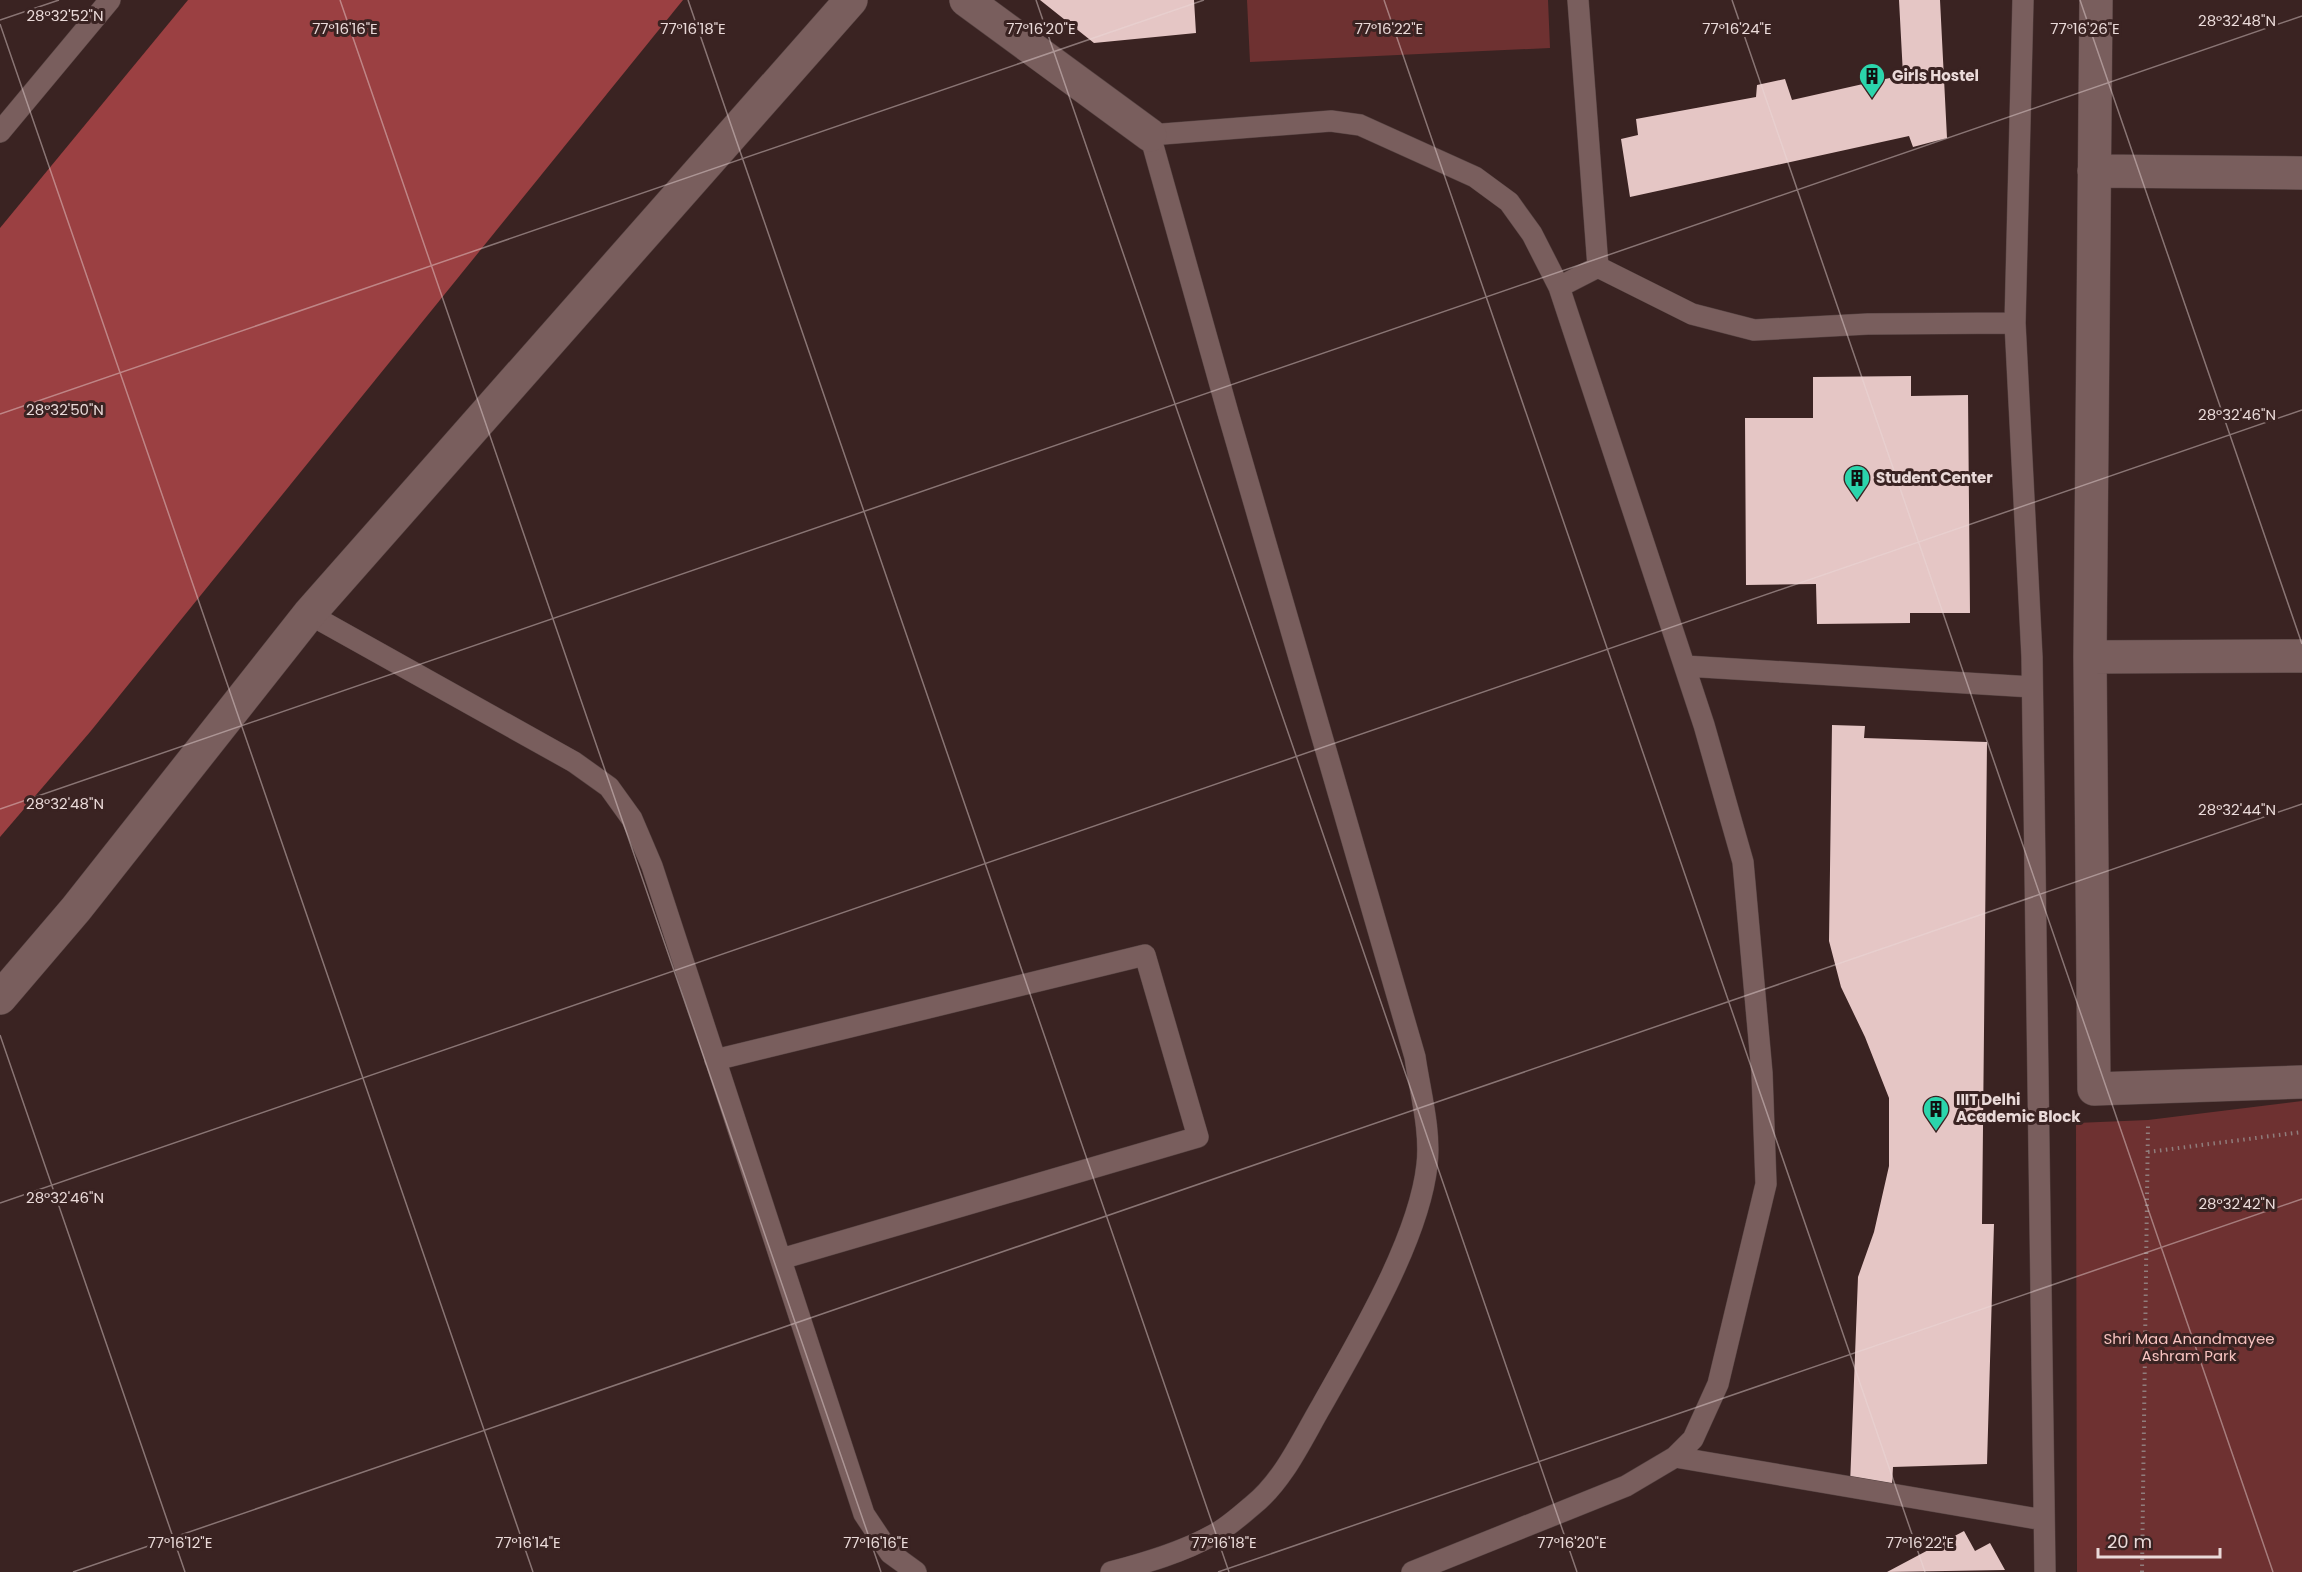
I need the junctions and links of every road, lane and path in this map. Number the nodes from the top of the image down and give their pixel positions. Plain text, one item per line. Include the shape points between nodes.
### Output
1 (110, 0) edge
2 (851, 0) edge
3 (966, 0) edge
4 (1578, 0) edge
5 (2023, 0) edge
6 (2096, 0) edge
7 (0, 132) edge
8 (1150, 135) junction
9 (2094, 171) junction
10 (2302, 173) edge
11 (1598, 267) junction
12 (1559, 287) junction
13 (2016, 323) junction
14 (309, 614) junction
15 (2302, 656) edge
16 (2090, 657) junction
17 (1685, 666) junction
18 (2032, 687) junction
19 (0, 998) edge
20 (715, 1060) junction
21 (2302, 1082) edge
22 (2148, 1087) junction
23 (2302, 1132) edge
24 (2148, 1152) junction
25 (781, 1259) junction
26 (1675, 1457) junction
27 (2044, 1520) junction
28 (916, 1572) edge
29 (1111, 1572) edge
30 (1412, 1572) edge
31 (2045, 1572) edge
32 (2142, 1572) edge

1 - 7 lane
2 - 14 street
3 - 8 street
4 - 11 lane
5 - 13 lane
6 - 9 street
8 - 12 lane via 1301,121 1360,125 1475,177 1509,202 1532,234
8 - 29 lane via 1415,1057 1426,1126 1427,1164 1418,1207 1400,1254 1345,1364 1288,1464 1255,1504 1214,1535
9 - 10 street
9 - 16 street
11 - 12 lane
11 - 13 lane via 1692,314 1754,330
12 - 17 lane
13 - 18 lane
14 - 19 street via 76,909
14 - 20 lane via 574,762 609,787 632,819 652,866
15 - 16 street
16 - 22 street via 2094,1089
17 - 18 lane
17 - 26 lane via 1743,862 1762,1073 1766,1174 1718,1384 1693,1439
18 - 27 lane
20 - 25 lane
20 - 25 lane via 1145,955 1198,1137
21 - 22 street
22 - 24 path
23 - 24 path
24 - 32 path
25 - 28 lane via 864,1514 890,1553
26 - 27 lane
26 - 30 lane via 1626,1486
27 - 31 lane

